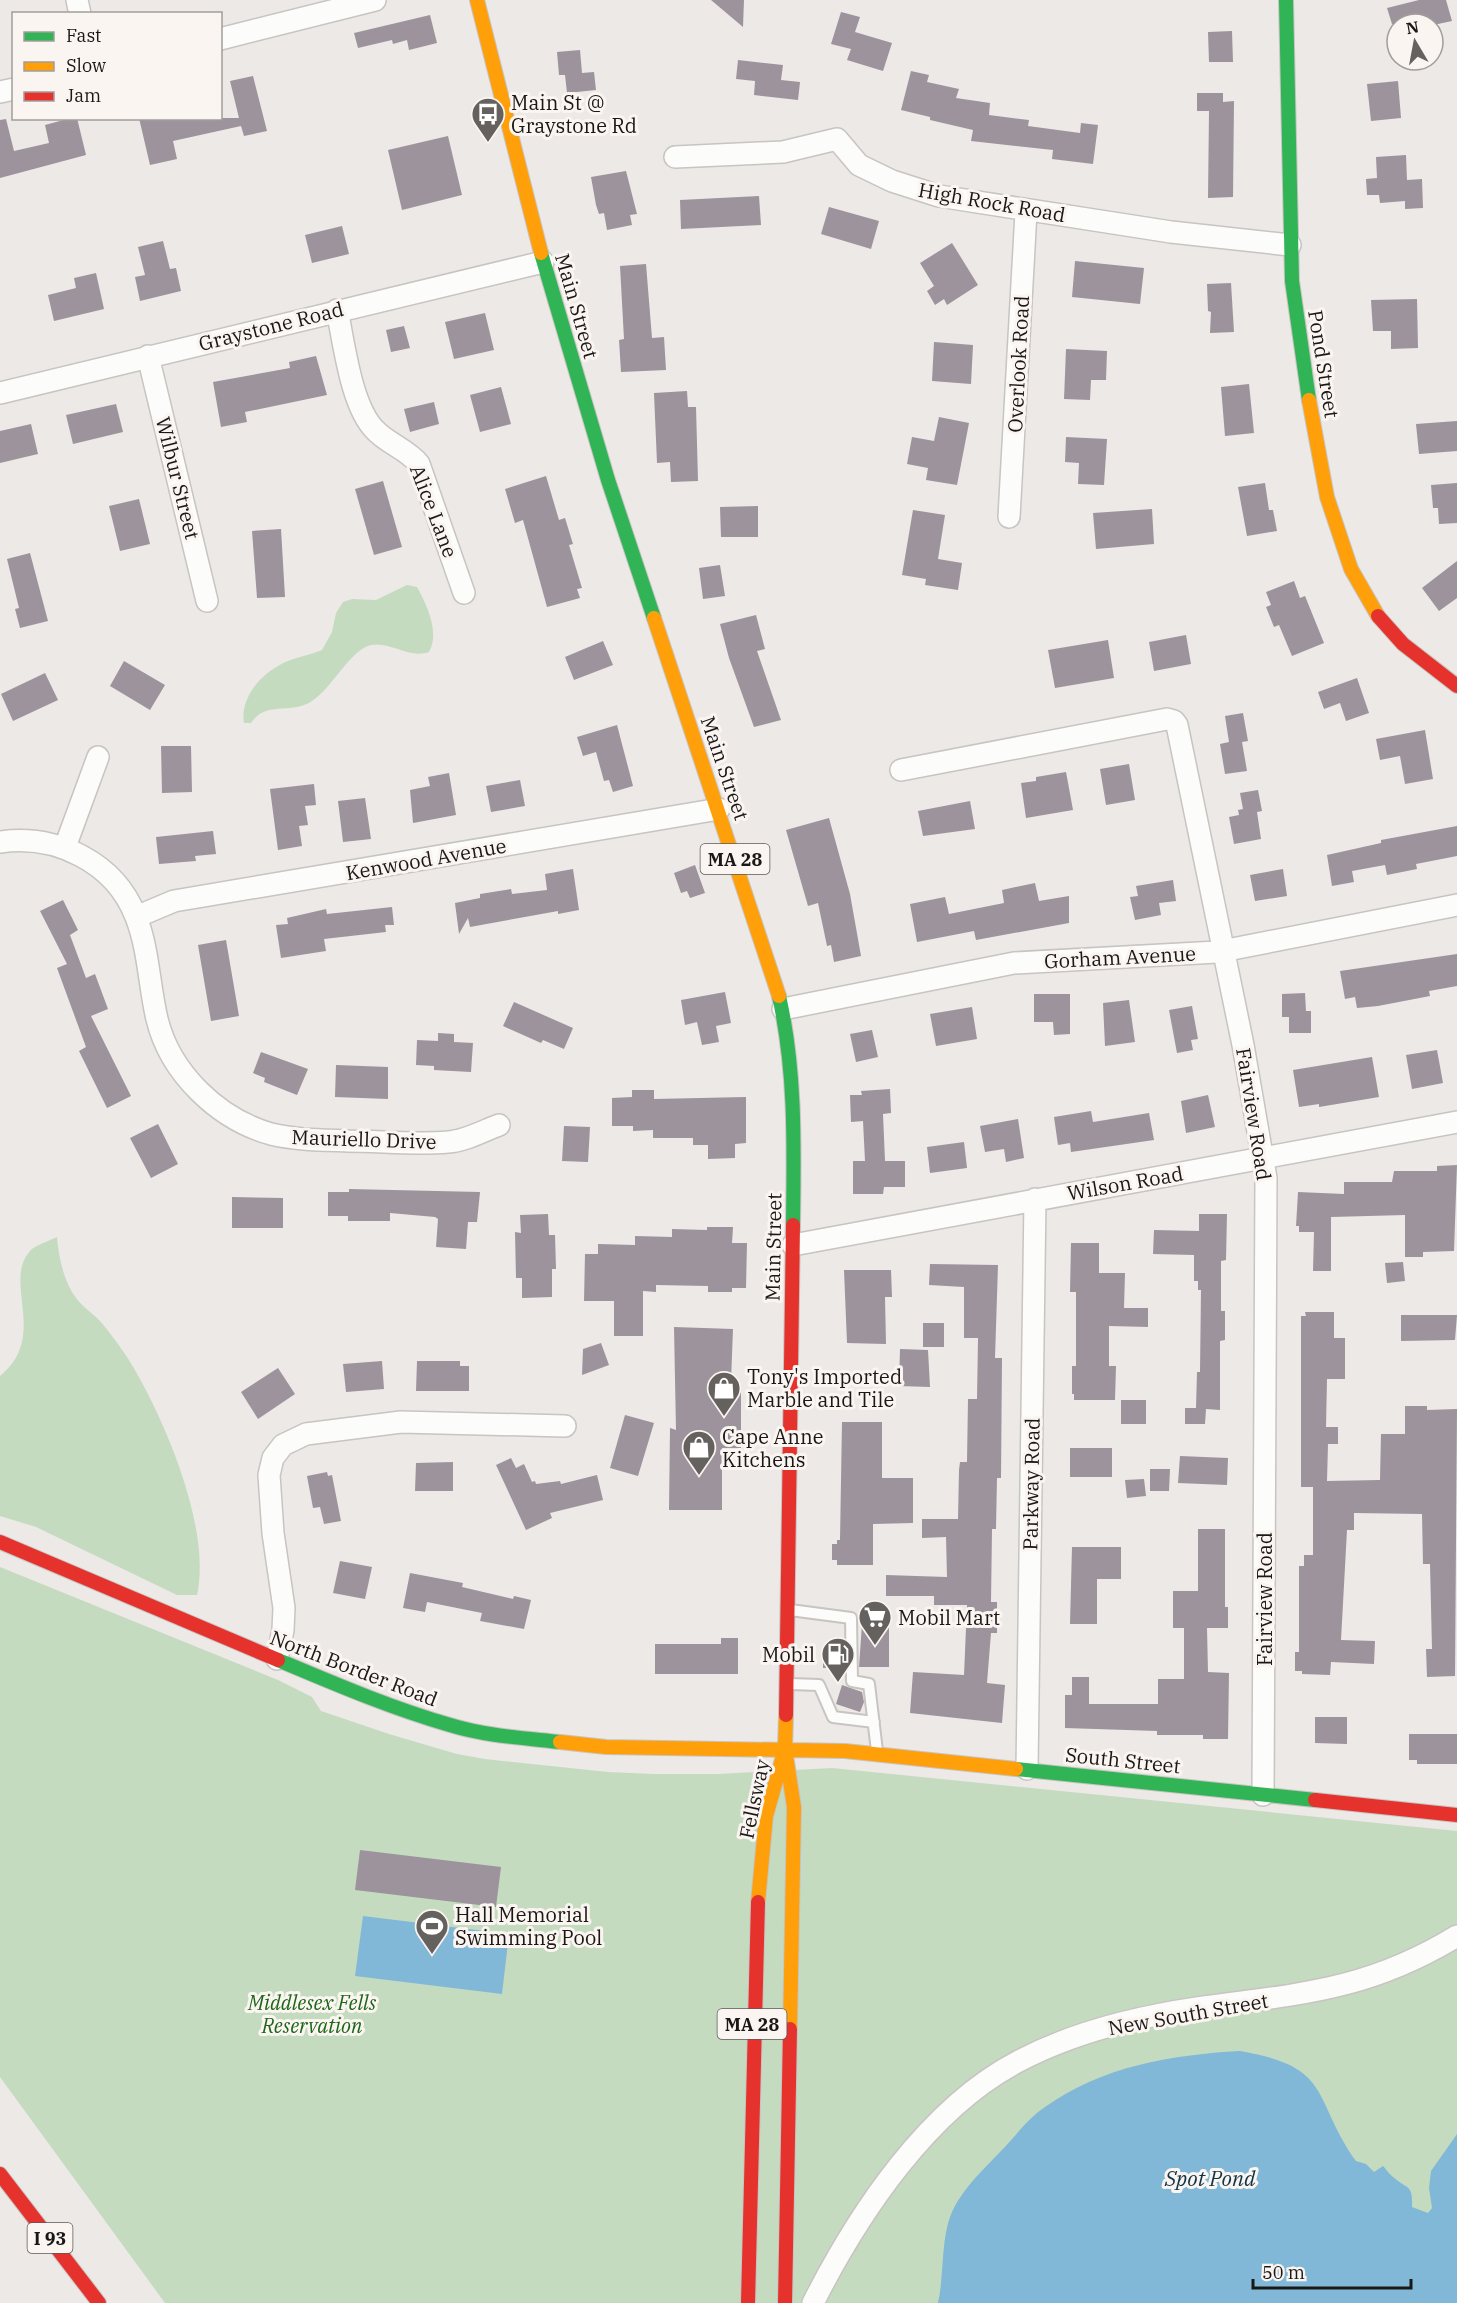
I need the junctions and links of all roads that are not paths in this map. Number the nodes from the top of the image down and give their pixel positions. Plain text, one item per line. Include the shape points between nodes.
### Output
1 (375, 0) edge
2 (477, 0) edge
3 (1286, 0) edge
4 (222, 38) edge
5 (675, 157) dead end
6 (1026, 212) junction
7 (1290, 244) junction
8 (543, 262) junction
9 (337, 310) junction
10 (148, 356) junction
11 (0, 393) edge
12 (1010, 517) dead end
13 (464, 592) dead end
14 (207, 601) dead end
15 (1457, 686) edge
16 (98, 757) dead end
17 (901, 770) dead end
18 (719, 809) junction
19 (0, 842) edge
20 (65, 847) junction
21 (1457, 904) edge
22 (136, 917) junction
23 (1223, 951) junction
24 (783, 1009) junction
25 (1457, 1122) edge
26 (499, 1125) dead end
27 (1263, 1159) junction
28 (1035, 1200) junction
29 (793, 1245) junction
30 (565, 1426) dead end
31 (0, 1542) edge
32 (787, 1610) junction
33 (277, 1659) junction
34 (786, 1683) junction
35 (874, 1722) junction
36 (785, 1749) junction
37 (878, 1754) junction
38 (1027, 1769) junction
39 (1263, 1795) junction
40 (1457, 1815) edge
41 (1457, 1936) edge
42 (0, 2174) edge
43 (99, 2303) edge
44 (748, 2303) edge
45 (785, 2303) edge
46 (813, 2303) edge

1 - 4 street
2 - 8 main road, Main Street / MA 28
3 - 7 main road, Pond Street
5 - 6 street, High Rock Road via 783,152 837,139 859,165 892,181 939,196
6 - 7 street, High Rock Road
6 - 12 street, Overlook Road
7 - 15 main road, Pond Street via 1304,375 1323,482 1341,543 1357,583 1380,619 1417,657
8 - 9 street, Graystone Road
8 - 18 main road, Main Street / MA 28 via 608,480
9 - 10 street, Graystone Road
9 - 13 street, Alice Lane via 365,416 374,430 419,464
10 - 11 street, Graystone Road
10 - 14 street, Wilbur Street
16 - 20 street
17 - 23 street, Fairview Road via 1174,720
18 - 22 street, Kenwood Avenue via 174,901
18 - 24 main road, Main Street / MA 28
19 - 20 street, Mauriello Drive via 34,840
20 - 22 street, Mauriello Drive via 103,871 122,892
21 - 23 street, Gorham Avenue
22 - 26 street, Mauriello Drive via 166,1046 189,1081 230,1115 268,1133 319,1140 448,1142
23 - 24 street, Gorham Avenue via 1006,964
23 - 27 street, Fairview Road
24 - 29 main road, Main Street / MA 28 via 794,1086
25 - 27 street, Wilson Road
27 - 28 street, Wilson Road
27 - 39 street, Fairview Road
28 - 29 street, Wilson Road
28 - 38 street, Parkway Road
29 - 32 main road, Main Street / MA 28
30 - 33 street via 401,1422 306,1434 283,1444 273,1458 269,1475 284,1608
31 - 33 main road, North Border Road
32 - 34 main road, Main Street / MA 28
32 - 35 lane via 850,1618 852,1681 869,1684
33 - 36 main road, North Border Road via 400,1710 495,1735 606,1747
34 - 35 lane via 819,1685 833,1717
34 - 36 main road, Main Street / MA 28
35 - 37 lane
36 - 37 main road, South Street
36 - 44 main road, Fellsway / MA 28 via 766,1816 755,1931
36 - 45 main road, Fellsway / MA 28 via 794,1807
37 - 38 main road, South Street
38 - 39 main road, South Street
39 - 40 main road, South Street
41 - 46 street, New South Street via 1400,1967 1354,1983 1128,2021 1018,2061 954,2108 915,2148 859,2223
42 - 43 main road, I 93

